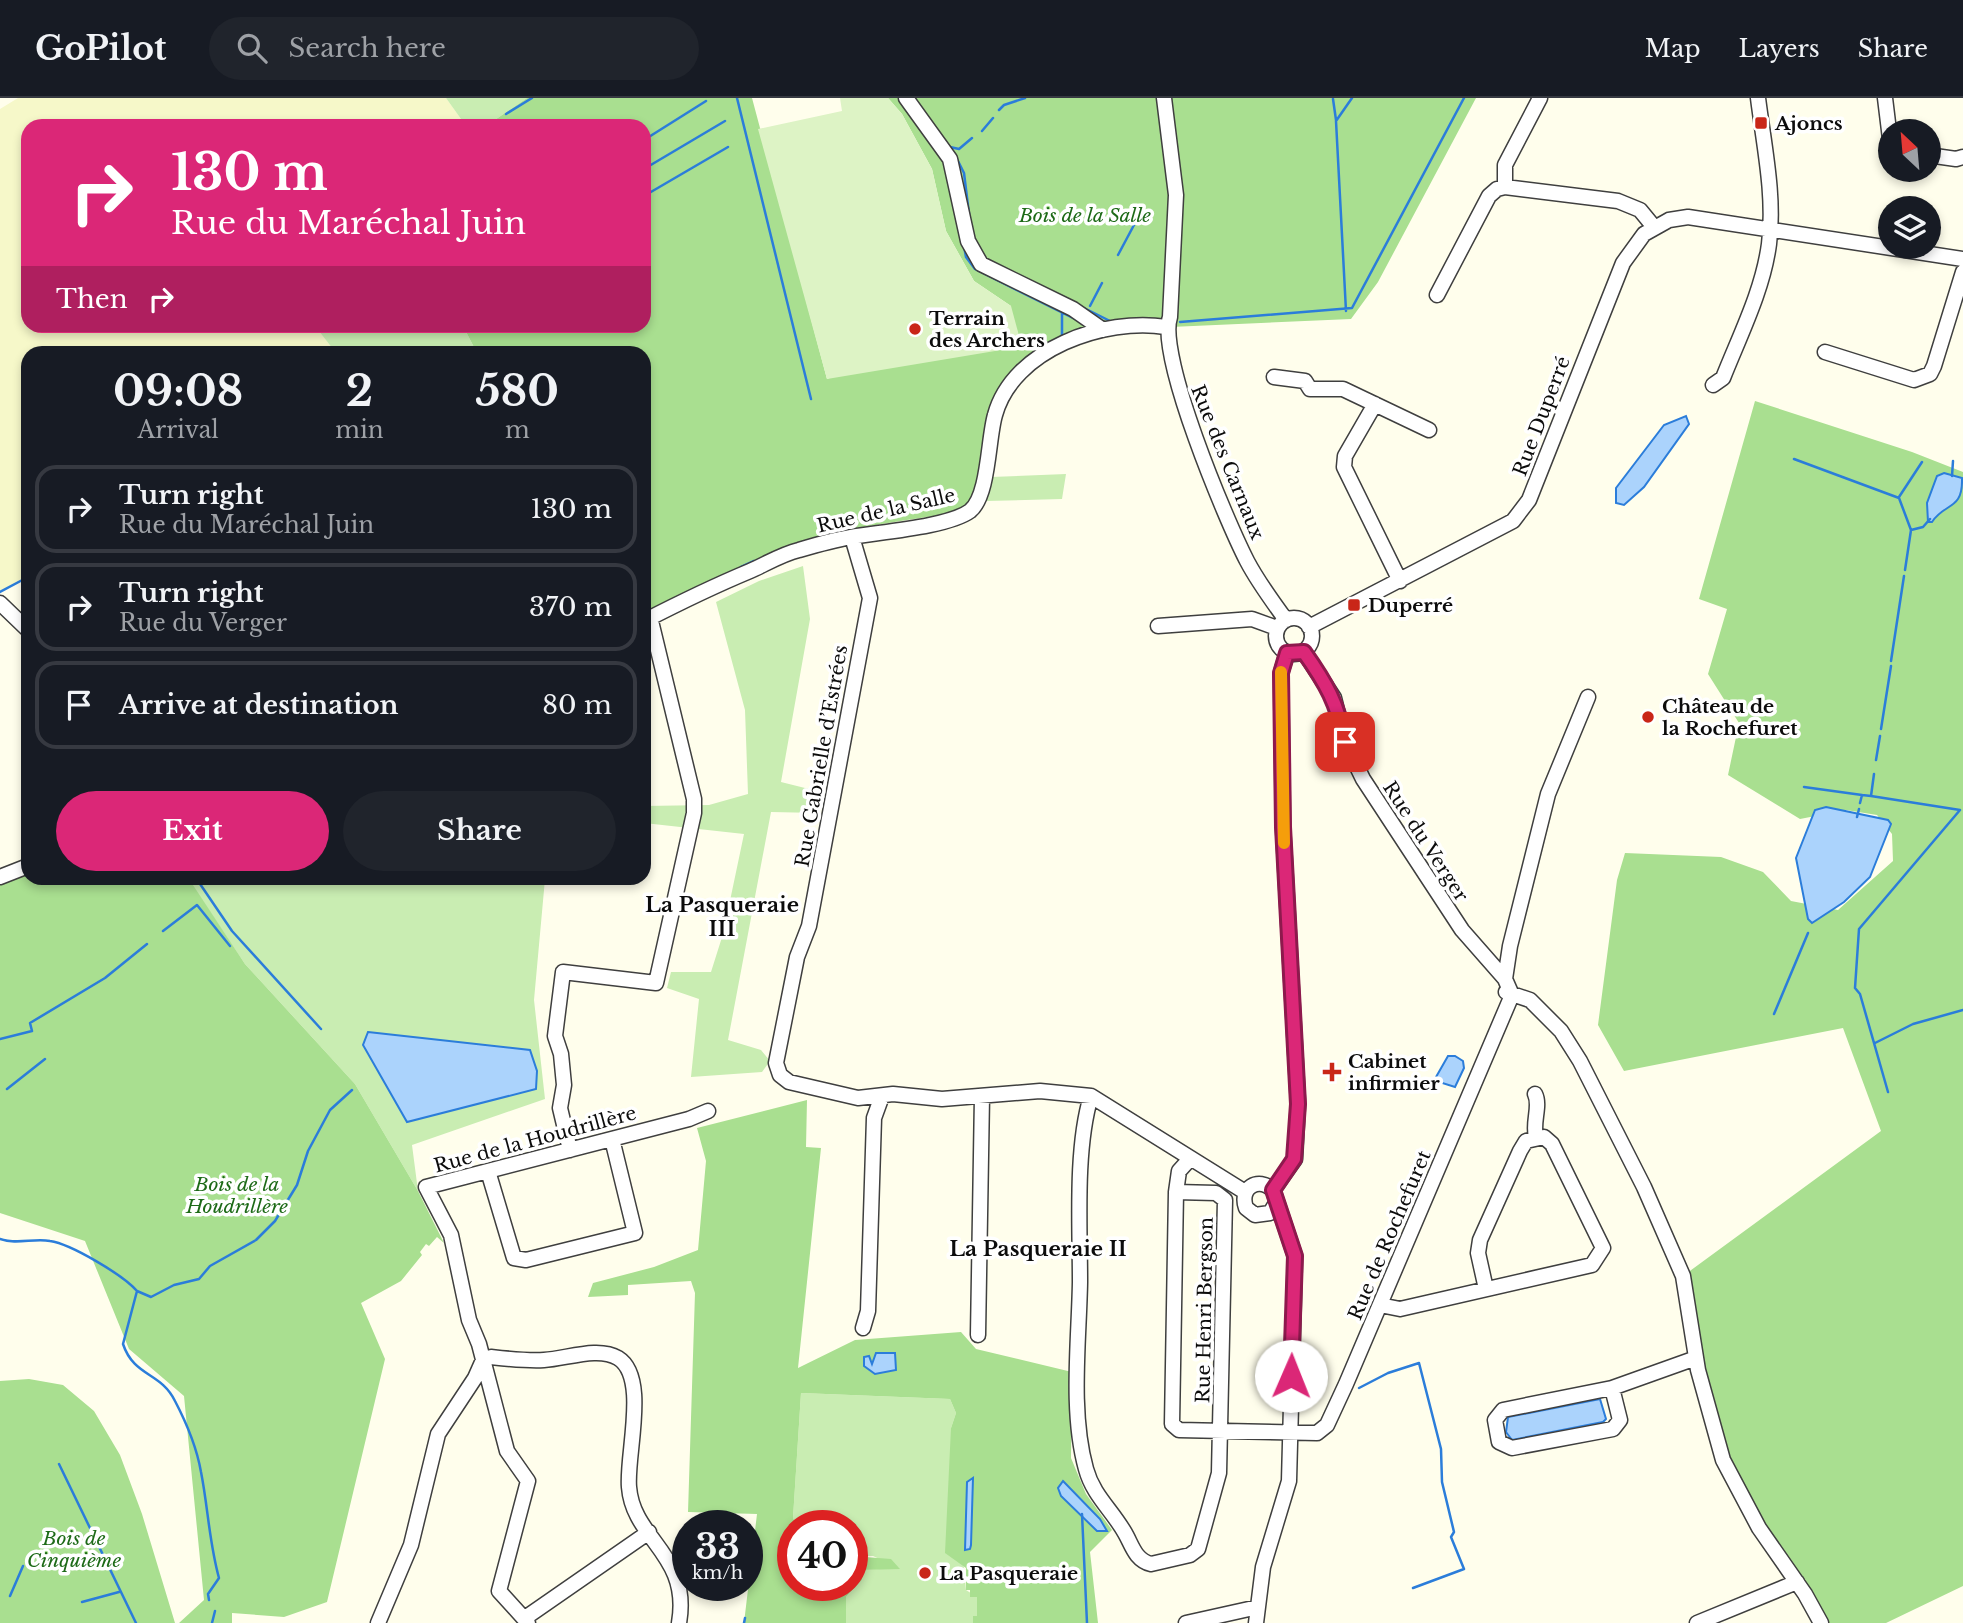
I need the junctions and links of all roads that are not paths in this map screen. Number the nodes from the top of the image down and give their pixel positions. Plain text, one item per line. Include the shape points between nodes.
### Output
1 (906, 98) edge
2 (1164, 98) edge
3 (1540, 98) edge
4 (1758, 98) edge
5 (1885, 98) edge
6 (1888, 119) edge
7 (1941, 157) edge
8 (1961, 159) edge
9 (1506, 187) junction
10 (1654, 227) junction
11 (1769, 228) junction
12 (1963, 259) edge
13 (1963, 272) edge
14 (1437, 295) dead end
15 (1166, 327) junction
16 (1103, 330) junction
17 (1825, 352) dead end
18 (1274, 377) dead end
19 (1713, 385) dead end
20 (1375, 404) junction
21 (1429, 430) dead end
22 (852, 537) junction
23 (1400, 581) junction
24 (0, 603) edge
25 (651, 617) edge
26 (21, 623) edge
27 (1282, 624) junction
28 (1158, 626) dead end
29 (1309, 627) junction
30 (651, 634) edge
31 (1304, 652) junction
32 (1287, 653) junction
33 (1588, 697) dead end
34 (21, 869) edge
35 (0, 877) edge
36 (1503, 983) junction
37 (1535, 1094) dead end
38 (982, 1096) junction
39 (1091, 1096) junction
40 (866, 1097) junction
41 (882, 1097) junction
42 (708, 1111) dead end
43 (874, 1118) junction
44 (1536, 1137) junction
45 (612, 1139) junction
46 (570, 1150) junction
47 (1189, 1160) junction
48 (488, 1171) junction
49 (1176, 1192) junction
50 (1245, 1192) junction
51 (1272, 1203) junction
52 (1486, 1289) junction
53 (1380, 1305) junction
54 (863, 1328) dead end
55 (978, 1335) dead end
56 (1696, 1358) junction
57 (483, 1360) junction
58 (1612, 1388) junction
59 (1220, 1432) junction
60 (1290, 1434) junction
61 (649, 1532) junction
62 (1797, 1582) junction
63 (1258, 1607) junction
64 (527, 1620) edge
65 (378, 1623) edge
66 (679, 1623) edge
67 (1186, 1623) edge
68 (1256, 1623) edge
69 (1697, 1623) edge
70 (1821, 1623) edge

1 - 16 street via 950,159 968,241 981,264 1073,309
2 - 15 street, Rue des Carnaux via 1176,195
3 - 9 street via 1505,165
4 - 11 street
5 - 6 street
7 - 8 street
9 - 10 street via 1618,201 1640,210
9 - 14 street via 1489,196
10 - 11 street, Rue Duperré via 1688,217
10 - 23 street, Rue Duperré via 1623,263 1522,510 1499,531
11 - 12 street, Rue Duperré
11 - 19 street via 1769,247 1747,319 1723,378
13 - 17 street via 1927,376 1914,380
15 - 16 street, Rue de la Salle
15 - 27 street, Rue des Carnaux via 1177,386 1241,548
16 - 22 street, Rue de la Salle via 1044,355 1020,372 1003,393 981,495 971,510 922,526
18 - 20 street via 1305,381 1310,388 1343,389
20 - 21 street
20 - 23 street via 1353,439 1344,467
22 - 25 street, Rue de la Salle via 795,551
22 - 40 street, Rue Gabrielle d’Estrées via 870,598 809,926 797,957 776,1063 789,1082
23 - 29 street, Rue Duperré
24 - 26 street
27 - 28 street via 1252,619
27 - 29 street via 1300,619
27 - 32 street via 1277,644
29 - 31 street via 1311,642
30 - 46 street via 694,813 656,983 563,972 555,1036 561,1054 561,1108
31 - 32 street
31 - 36 street, Rue du Verger via 1334,698 1345,742 1363,779 1462,930
32 - 51 street via 1281,673 1283,803 1298,1066 1297,1149
33 - 36 street via 1548,794
34 - 35 street
36 - 53 street, Rue de Rochefuret via 1501,1022
36 - 56 street, Rue du Verger via 1543,1011 1580,1061 1676,1256
37 - 44 street
38 - 39 street via 1040,1091
38 - 41 street
38 - 55 street
39 - 47 street
39 - 59 street via 1084,1117 1079,1431 1090,1482 1137,1556 1147,1563 1190,1555 1198,1549 1218,1481
40 - 41 street
40 - 43 street
41 - 43 street
42 - 45 street, Rue de la Houdrillère
43 - 54 street via 869,1298
44 - 52 street via 1526,1141 1520,1151 1480,1240 1478,1253
44 - 52 street via 1552,1144 1602,1248 1592,1265
45 - 46 street, Rue de la Houdrillère
45 - 48 street via 635,1233 526,1260 514,1258
46 - 48 street, Rue de la Houdrillère
47 - 49 street via 1179,1171
47 - 50 street
48 - 57 street, Rue de la Houdrillère via 426,1187 451,1236 469,1320
49 - 59 street, Rue de Rochefuret via 1172,1424 1179,1430
49 - 59 street, Rue Henri Bergson via 1216,1193 1225,1200
50 - 51 street via 1259,1183
50 - 51 street via 1244,1201 1255,1215
51 - 60 street via 1293,1248
52 - 53 street via 1400,1309
53 - 60 street, Rue de Rochefuret via 1327,1425 1313,1435
56 - 58 street
56 - 62 street, Rue du Verger via 1723,1460 1759,1528
57 - 61 street via 561,1359 603,1353 625,1364 633,1387 629,1492
57 - 64 street via 507,1451 528,1481 499,1591
57 - 65 street via 434,1445 411,1545
58 - 58 street via 1499,1412 1494,1420 1499,1442 1513,1448 1614,1429 1620,1420
59 - 60 street, Rue de Rochefuret
60 - 63 street via 1289,1488 1263,1567
61 - 64 street
61 - 66 street via 677,1576
62 - 69 street
62 - 70 street, Rue du Verger
63 - 67 street
63 - 68 street

